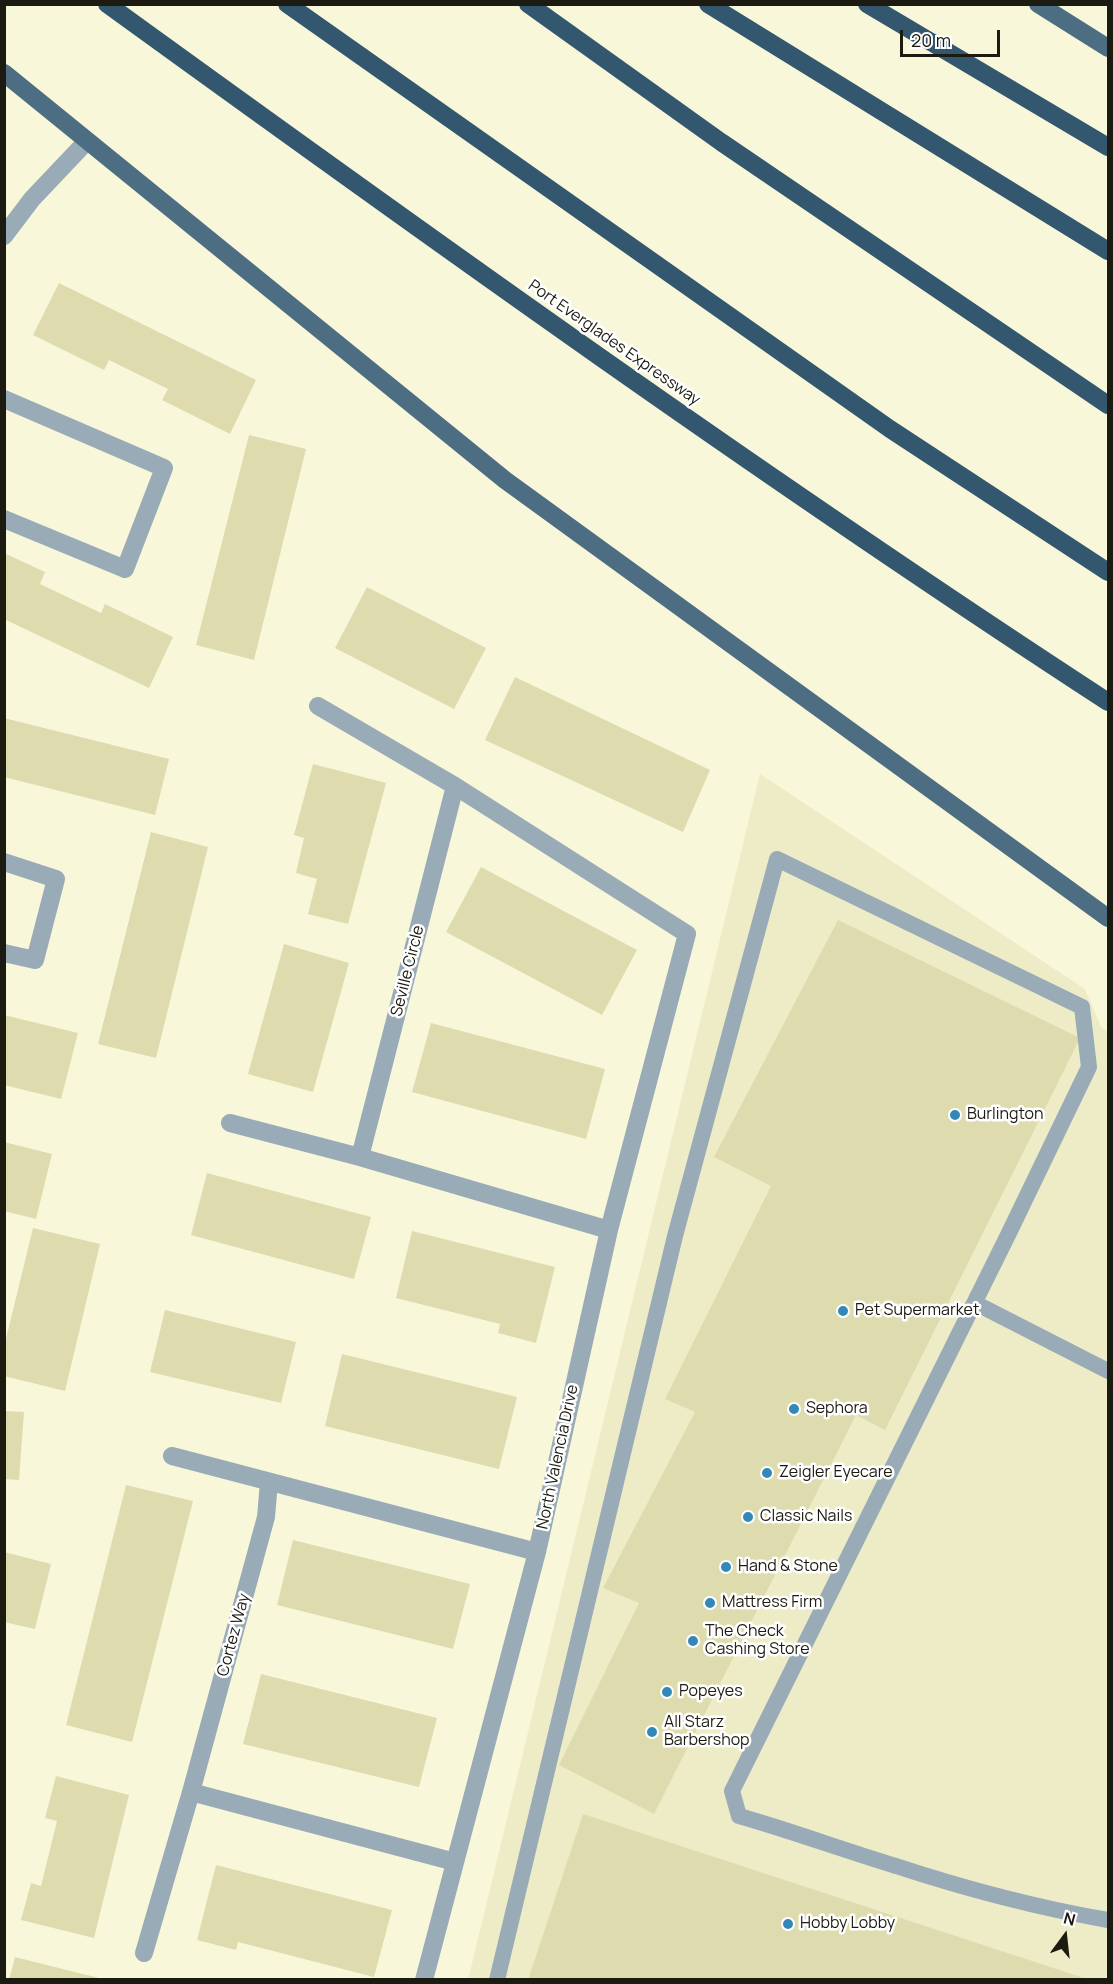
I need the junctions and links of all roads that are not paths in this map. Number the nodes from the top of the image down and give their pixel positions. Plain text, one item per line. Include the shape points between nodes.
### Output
1 (107, 4) edge
2 (287, 4) edge
3 (528, 4) edge
4 (708, 4) edge
5 (867, 4) edge
6 (1038, 4) edge
7 (1108, 48) edge
8 (4, 73) edge
9 (87, 141) junction
10 (1108, 147) edge
11 (4, 236) edge
12 (1108, 251) edge
13 (4, 399) edge
14 (1108, 405) edge
15 (4, 519) edge
16 (1108, 572) edge
17 (1108, 702) edge
18 (318, 706) dead end
19 (455, 786) junction
20 (4, 862) edge
21 (1108, 918) edge
22 (4, 954) edge
23 (230, 1123) dead end
24 (360, 1157) junction
25 (609, 1230) junction
26 (975, 1303) junction
27 (1108, 1371) edge
28 (172, 1456) dead end
29 (268, 1482) junction
30 (537, 1552) junction
31 (191, 1792) junction
32 (455, 1862) junction
33 (1108, 1920) edge
34 (144, 1953) dead end
35 (424, 1980) edge
36 (497, 1980) edge

1 - 17 highway, Port Everglades Expressway via 501,289 937,590
2 - 16 highway via 890,429
3 - 14 highway via 721,142
4 - 12 highway
5 - 10 highway
6 - 7 main road
8 - 9 main road
9 - 11 street
9 - 21 main road via 505,480
13 - 15 street via 164,468 125,569
18 - 19 street
19 - 24 street, Seville Circle
19 - 25 street, North Valencia Drive via 687,934
20 - 22 street via 56,879 35,960
23 - 24 street
24 - 25 street
25 - 30 street, North Valencia Drive
26 - 27 lane
26 - 33 lane via 732,1791 739,1816 906,1869 1067,1913
26 - 36 lane via 1089,1066 1082,1007 777,859 675,1236
28 - 29 street
29 - 30 street
29 - 31 street, Cortez Way via 266,1517
30 - 32 street, North Valencia Drive
31 - 32 street
31 - 34 street, Cortez Way
32 - 35 street, North Valencia Drive

